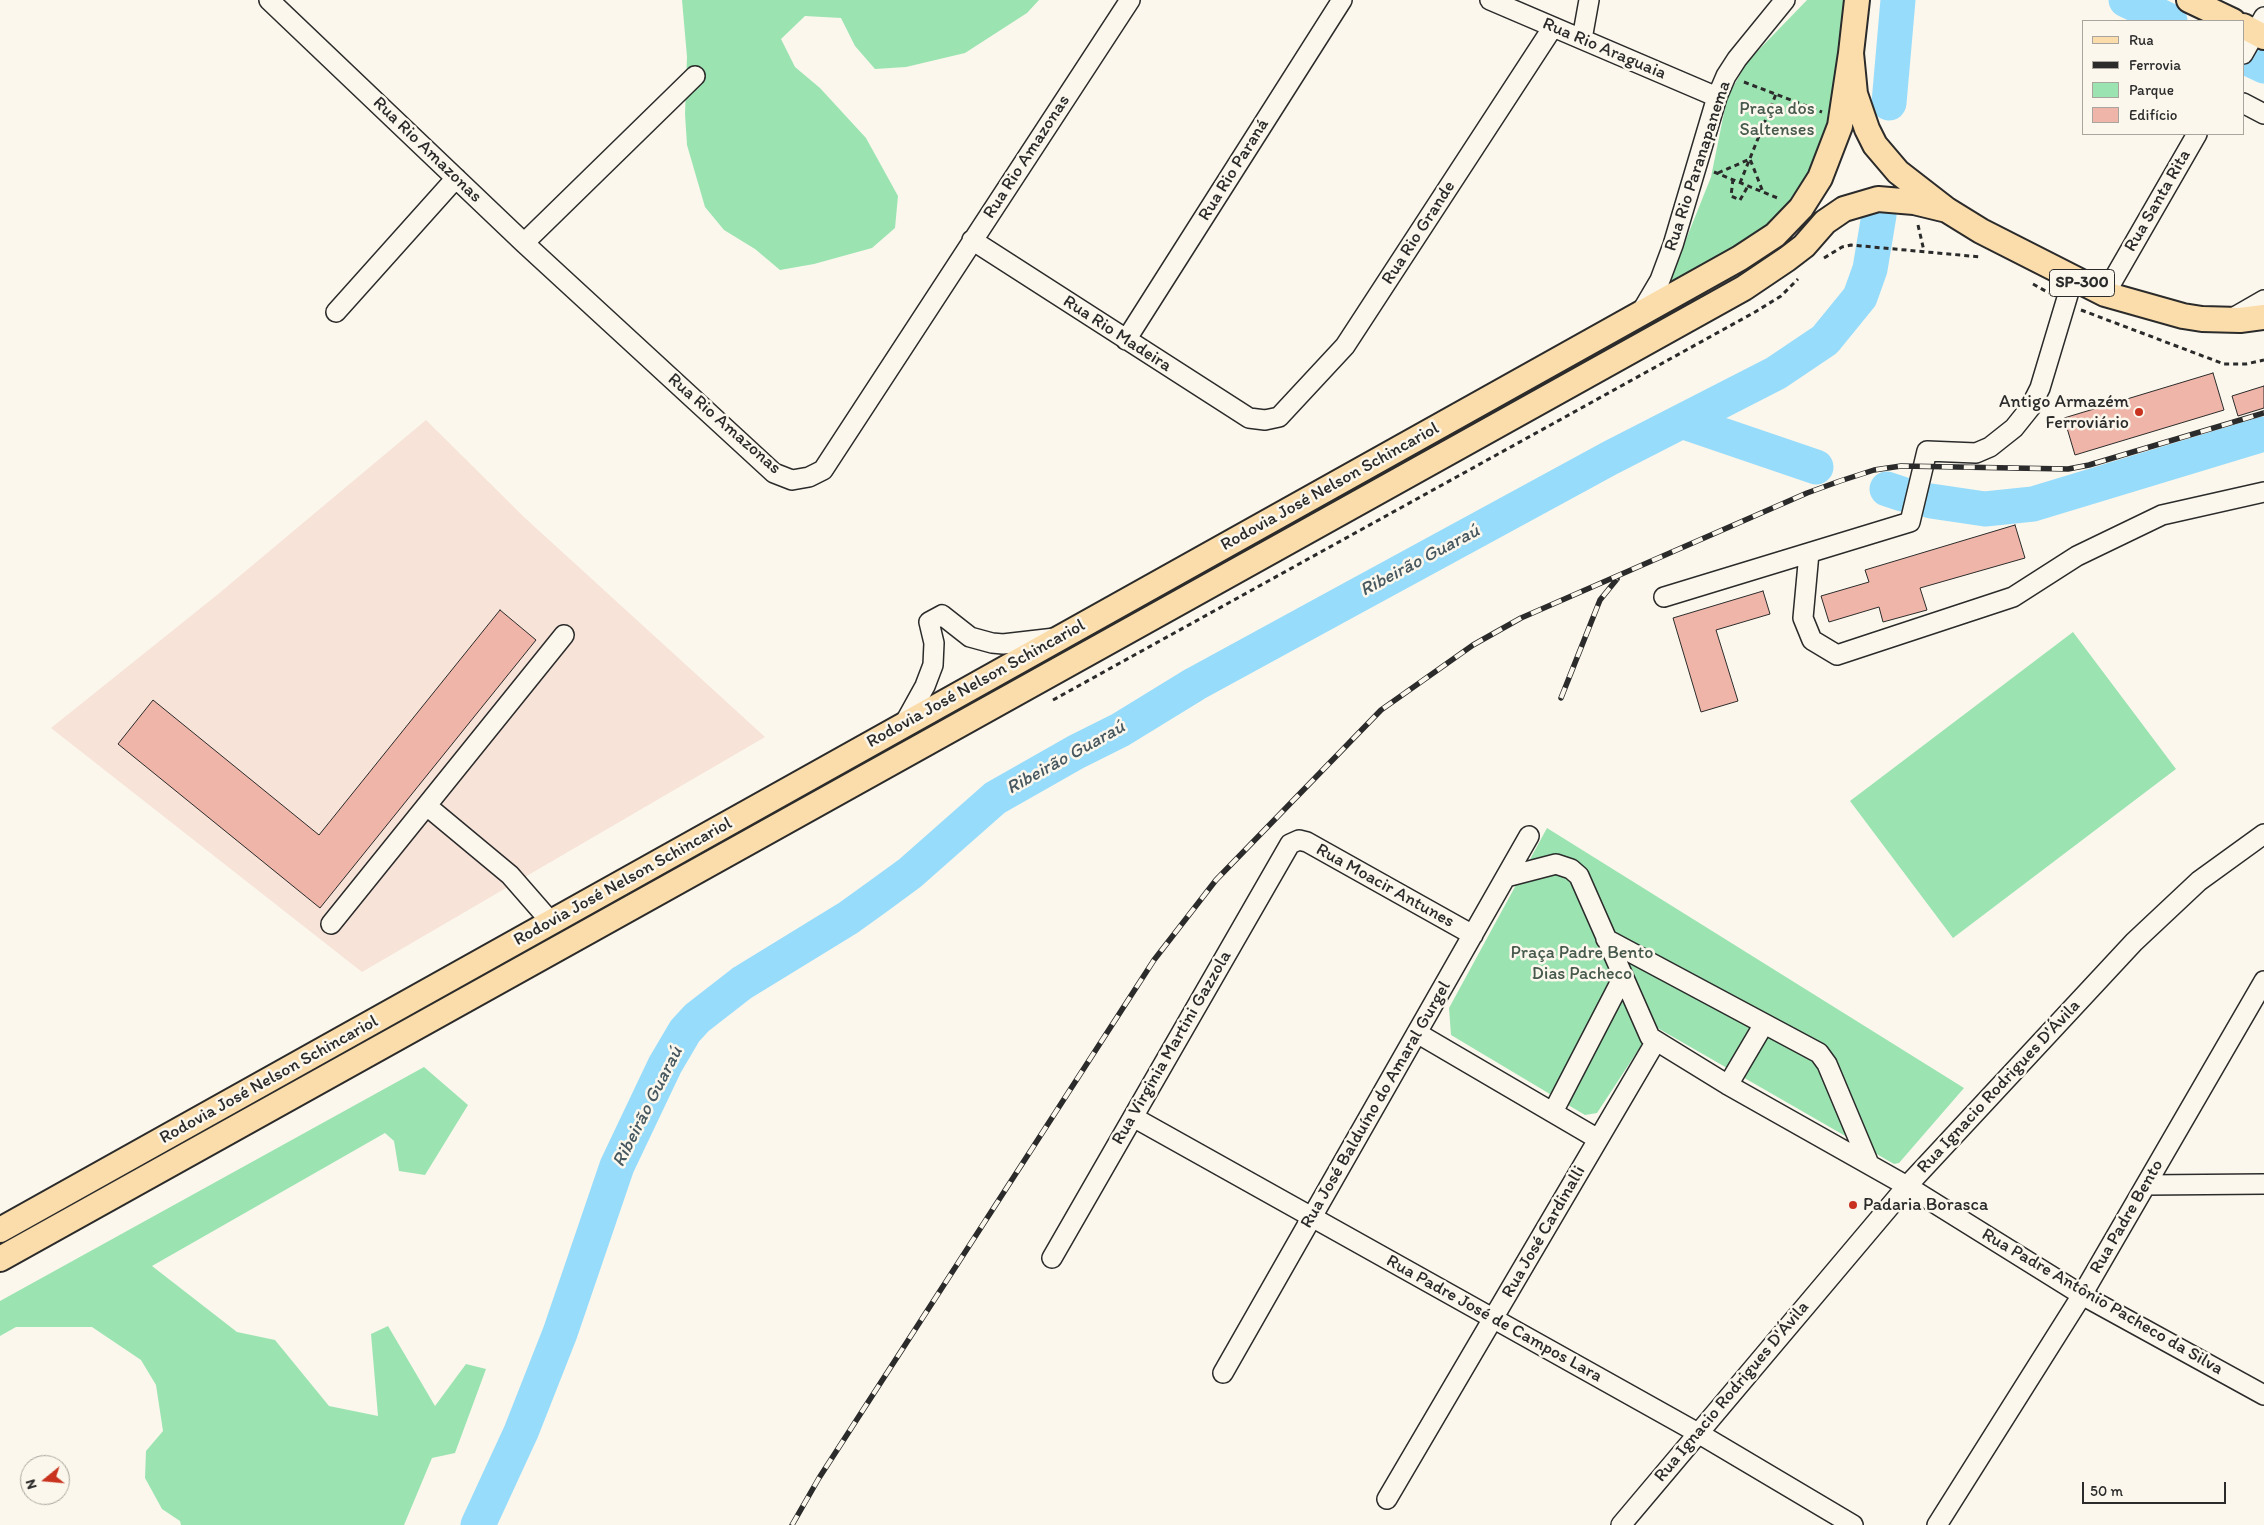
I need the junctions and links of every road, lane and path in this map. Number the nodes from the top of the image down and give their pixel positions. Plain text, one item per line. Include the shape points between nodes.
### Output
1 (269, 0) edge
2 (1130, 0) edge
3 (1342, 0) edge
4 (1490, 0) edge
5 (1589, 0) edge
6 (1785, 0) edge
7 (1857, 0) edge
8 (2189, 0) edge
9 (2231, 20) edge
10 (1553, 27) junction
11 (1582, 40) junction
12 (1851, 53) junction
13 (695, 76) dead end
14 (1726, 76) junction
15 (1776, 94) junction
16 (1717, 97) junction
17 (2244, 104) edge
18 (2264, 114) edge
19 (1841, 119) junction
20 (2196, 135) edge
21 (1750, 159) junction
22 (1697, 165) junction
23 (1717, 173) junction
24 (456, 178) junction
25 (1733, 180) junction
26 (1740, 183) junction
27 (1748, 186) junction
28 (1763, 192) junction
29 (1801, 208) junction
30 (1947, 210) junction
31 (972, 240) junction
32 (524, 243) junction
33 (1851, 246) dead end
34 (1895, 249) dead end
35 (2073, 278) junction
36 (2105, 294) junction
37 (2264, 300) edge
38 (336, 312) dead end
39 (1640, 314) junction
40 (2264, 317) edge
41 (2230, 320) junction
42 (1126, 340) junction
43 (1266, 420) joint
44 (2264, 492) edge
45 (1809, 553) junction
46 (1664, 597) dead end
47 (564, 635) dead end
48 (1058, 638) junction
49 (904, 724) junction
50 (426, 806) junction
51 (2264, 834) edge
52 (1529, 836) dead end
53 (1296, 841) joint
54 (1506, 877) junction
55 (551, 922) junction
56 (331, 924) dead end
57 (1473, 935) junction
58 (1606, 938) junction
59 (1623, 977) junction
60 (2264, 981) edge
61 (1764, 1024) junction
62 (1417, 1033) junction
63 (1656, 1041) junction
64 (1728, 1085) junction
65 (1553, 1112) junction
66 (1134, 1117) junction
67 (1598, 1139) junction
68 (1870, 1164) junction
69 (2264, 1184) edge
70 (2146, 1185) junction
71 (1907, 1186) junction
72 (1312, 1217) junction
73 (0, 1230) edge
74 (1052, 1258) dead end
75 (0, 1259) edge
76 (2082, 1294) junction
77 (1493, 1319) junction
78 (1223, 1373) dead end
79 (2264, 1395) edge
80 (1698, 1433) junction
81 (1387, 1499) dead end
82 (1621, 1525) edge
83 (1853, 1525) edge
84 (1937, 1525) edge

1 - 24 street, Rua Rio Amazonas
2 - 31 street, Rua Rio Amazonas
3 - 42 street, Rua Rio Paraná
4 - 10 street, Rua Rio Araguaia
5 - 11 street
6 - 14 street, Rua Rio Paranapanema
7 - 12 main road, SP-300
8 - 9 main road
10 - 11 street, Rua Rio Araguaia
10 - 43 street, Rua Rio Grande via 1345,346 1279,417
11 - 16 street, Rua Rio Araguaia
12 - 19 main road, Rodovia José Nelson Schincariol
12 - 30 main road, SP-300 via 1858,103 1875,145 1898,172
13 - 32 street
14 - 15 path
14 - 16 street, Rua Rio Paranapanema
15 - 19 path
15 - 21 path
16 - 22 street, Rua Rio Paranapanema
17 - 18 street
19 - 29 main road, Rodovia José Nelson Schincariol via 1824,170
20 - 36 street, Rua Santa Rita
21 - 23 path
21 - 26 path
21 - 28 path
22 - 23 path
22 - 39 street, Rua Rio Paranapanema via 1660,280
23 - 25 path
24 - 32 street, Rua Rio Amazonas
24 - 38 street
25 - 26 path
25 - 27 path via 1731,196 1740,200
26 - 27 path
27 - 28 path
28 - 29 path
29 - 39 main road, Rodovia José Nelson Schincariol via 1775,235
30 - 35 main road, SP-300
30 - 75 main road, Rodovia José Nelson Schincariol via 1914,202 1878,199 1844,208 1824,222 1787,260 1744,288
31 - 32 street, Rua Rio Amazonas via 823,470 792,480 774,473
31 - 42 street, Rua Rio Madeira
33 - 34 path
35 - 36 main road, SP-300
35 - 45 street via 2040,388 2030,408 2014,428 1990,447 1976,453 1928,451 1910,522
36 - 41 main road, SP-300 via 2183,316
37 - 41 street
39 - 48 main road, Rodovia José Nelson Schincariol
40 - 41 main road, SP-300
42 - 43 street, Rua Rio Madeira via 1249,418
44 - 45 street via 2162,515 2077,556 2013,597 1836,655 1812,640 1803,618
45 - 46 street
47 - 50 street
48 - 49 main road, Rodovia José Nelson Schincariol
48 - 49 street via 992,643 966,634 942,615 929,622 934,643 933,665
49 - 55 main road, Rodovia José Nelson Schincariol
50 - 55 street via 510,875
50 - 56 street
51 - 71 street, Rua Ignacio Rodrigues D'Ávila via 2199,882 2134,942
52 - 54 street, Rua José Balduíno do Amaral Gurgel
53 - 57 street, Rua Moacir Antunes via 1307,842
53 - 66 street, Rua Virginia Martini Gazzola via 1287,848
54 - 57 street, Rua José Balduíno do Amaral Gurgel
54 - 58 street via 1556,864 1571,868 1579,876
55 - 73 main road, Rodovia José Nelson Schincariol
57 - 62 street, Rua José Balduíno do Amaral Gurgel
58 - 59 street
58 - 61 street
59 - 63 street via 1650,1037
59 - 65 street
60 - 70 street, Rua Padre Bento
61 - 64 street
61 - 68 street via 1819,1053 1827,1064
62 - 65 street
62 - 72 street, Rua José Balduíno do Amaral Gurgel
63 - 64 street, Rua Padre Antônio Pacheco da Silva
63 - 67 street, Rua José Cardinalli
64 - 68 street, Rua Padre Antônio Pacheco da Silva
65 - 67 street
66 - 72 street, Rua Padre José de Campos Lara
66 - 74 street, Rua Virginia Martini Gazzola
67 - 77 street, Rua José Cardinalli
68 - 71 street, Rua Padre Antônio Pacheco da Silva
69 - 70 street
70 - 76 street, Rua Padre Bento
71 - 76 street, Rua Padre Antônio Pacheco da Silva
71 - 80 street, Rua Ignacio Rodrigues D'Ávila
72 - 77 street, Rua Padre José de Campos Lara
72 - 78 street, Rua José Balduíno do Amaral Gurgel
76 - 79 street, Rua Padre Antônio Pacheco da Silva
76 - 84 street, Rua Padre Bento
77 - 80 street, Rua Padre José de Campos Lara
77 - 81 street, Rua José Cardinalli
80 - 82 street, Rua Ignacio Rodrigues D'Ávila
80 - 83 street, Rua Padre José de Campos Lara

